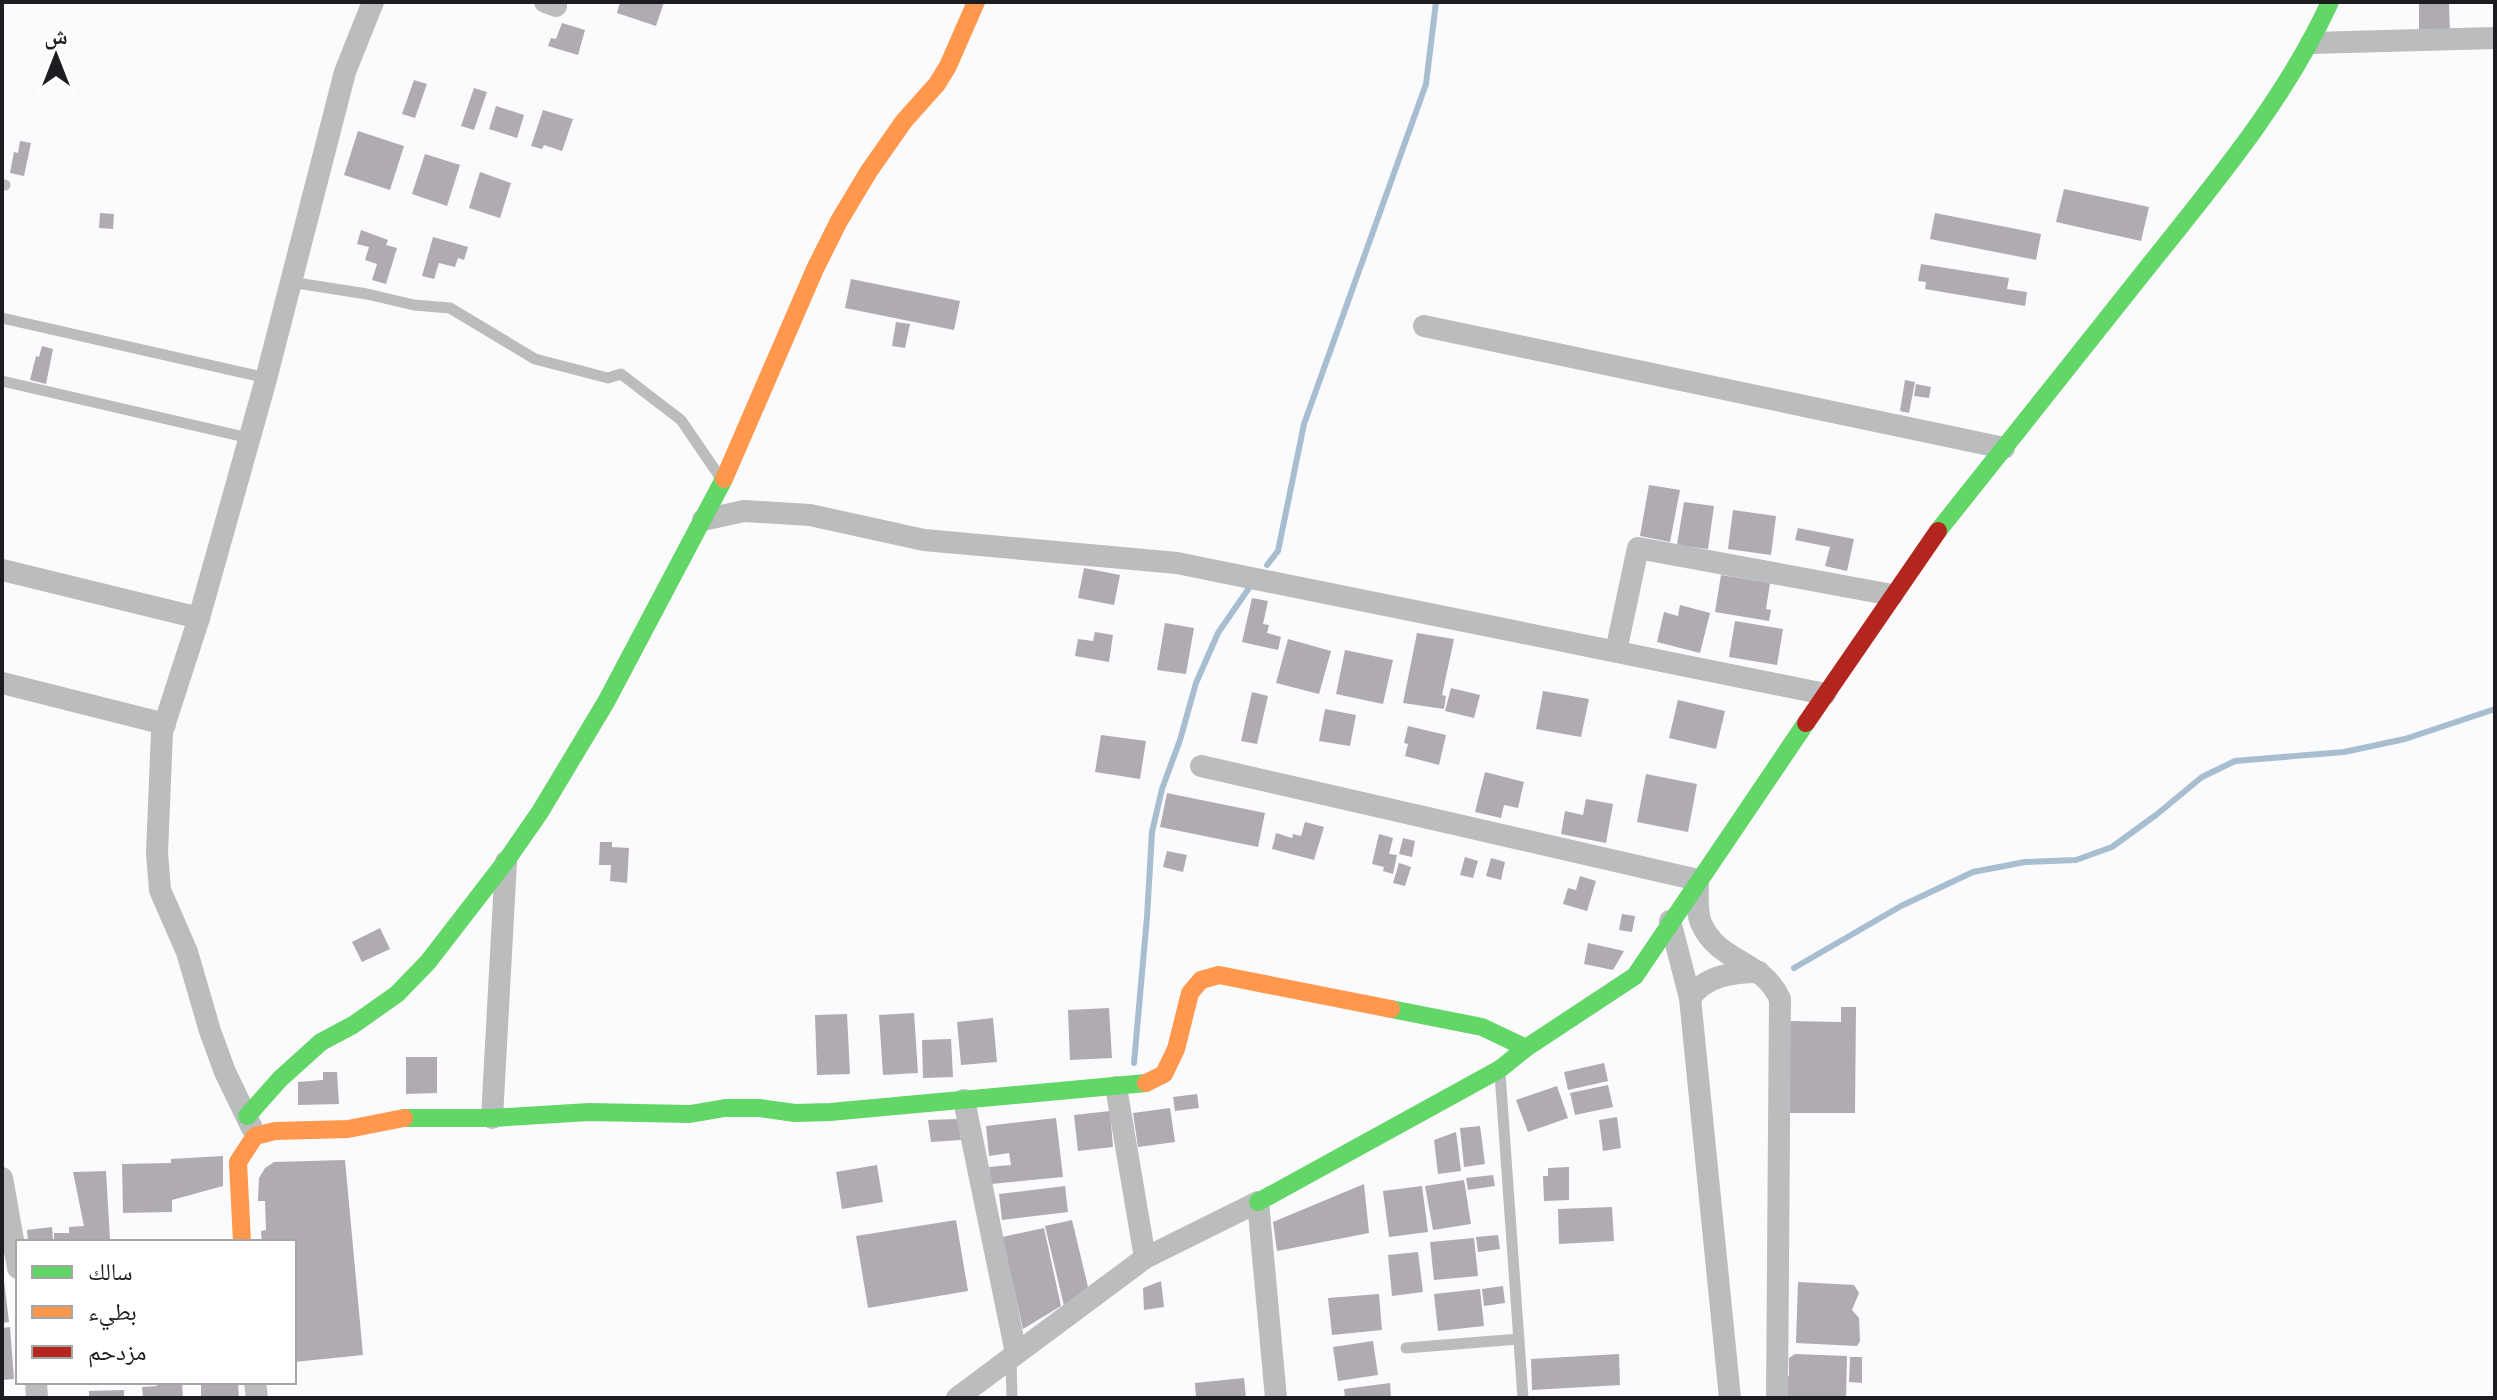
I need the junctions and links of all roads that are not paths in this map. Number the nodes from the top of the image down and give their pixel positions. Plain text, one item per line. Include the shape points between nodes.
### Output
1 (373, 2) edge
2 (976, 2) edge
3 (2330, 2) edge
4 (2495, 38) edge
5 (2311, 43) junction
6 (290, 282) junction
7 (2, 318) edge
8 (1424, 326) dead end
9 (266, 378) junction
10 (2, 381) edge
11 (249, 438) junction
12 (2004, 448) junction
13 (723, 481) junction
14 (703, 520) junction
15 (2, 570) edge
16 (1892, 595) junction
17 (199, 618) junction
18 (1616, 651) junction
19 (2, 683) edge
20 (1825, 694) junction
21 (165, 724) junction
22 (1201, 766) dead end
23 (506, 861) junction
24 (1698, 880) junction
25 (1670, 921) junction
26 (1759, 972) junction
27 (1690, 998) junction
28 (1526, 1048) junction
29 (1500, 1069) junction
30 (1116, 1087) junction
31 (964, 1100) junction
32 (492, 1118) junction
33 (251, 1126) junction
34 (2, 1178) edge
35 (1258, 1202) junction
36 (242, 1240) edge
37 (16, 1257) edge
38 (1145, 1258) junction
39 (1519, 1339) junction
40 (1406, 1348) dead end
41 (1013, 1355) junction
42 (957, 1398) edge
43 (1012, 1398) edge
44 (1276, 1398) edge
45 (1523, 1398) edge
46 (1730, 1398) edge
47 (1777, 1398) edge

1 - 6 street via 345,72
2 - 13 street via 937,84 904,121 839,221
3 - 5 street
4 - 5 street
5 - 12 street via 2183,223
6 - 9 street
6 - 13 lane via 450,308 535,359 608,378 621,374 681,420
7 - 9 lane
8 - 12 street
9 - 11 street
10 - 11 lane
11 - 17 street
12 - 16 street
13 - 14 street
14 - 18 street via 744,511 810,515 924,540 1177,563
14 - 23 street via 606,702
15 - 17 street
16 - 18 street via 1638,548
16 - 20 street
17 - 21 street
18 - 20 street
19 - 21 street
20 - 24 street
21 - 33 street via 159,777 160,890 187,952 225,1072
22 - 24 street
23 - 32 street
23 - 33 street via 428,962 397,994 321,1042 280,1079
24 - 25 street
24 - 26 street via 1701,923 1709,936 1725,953
25 - 27 street
25 - 28 street via 1635,976
26 - 27 street via 1725,975
26 - 47 street via 1780,999
27 - 46 street
28 - 29 street
28 - 30 street via 1482,1027 1219,975 1201,980 1190,993 1164,1074 1143,1084
29 - 35 street
29 - 39 lane
30 - 31 street
30 - 38 street
31 - 32 street via 830,1112 725,1108 690,1114 589,1112
31 - 41 street
32 - 33 street via 396,1118 348,1129 275,1131
33 - 36 street via 238,1162
34 - 37 street
35 - 38 street
35 - 44 street
38 - 41 street
39 - 40 lane
39 - 45 lane
41 - 42 street
41 - 43 lane

